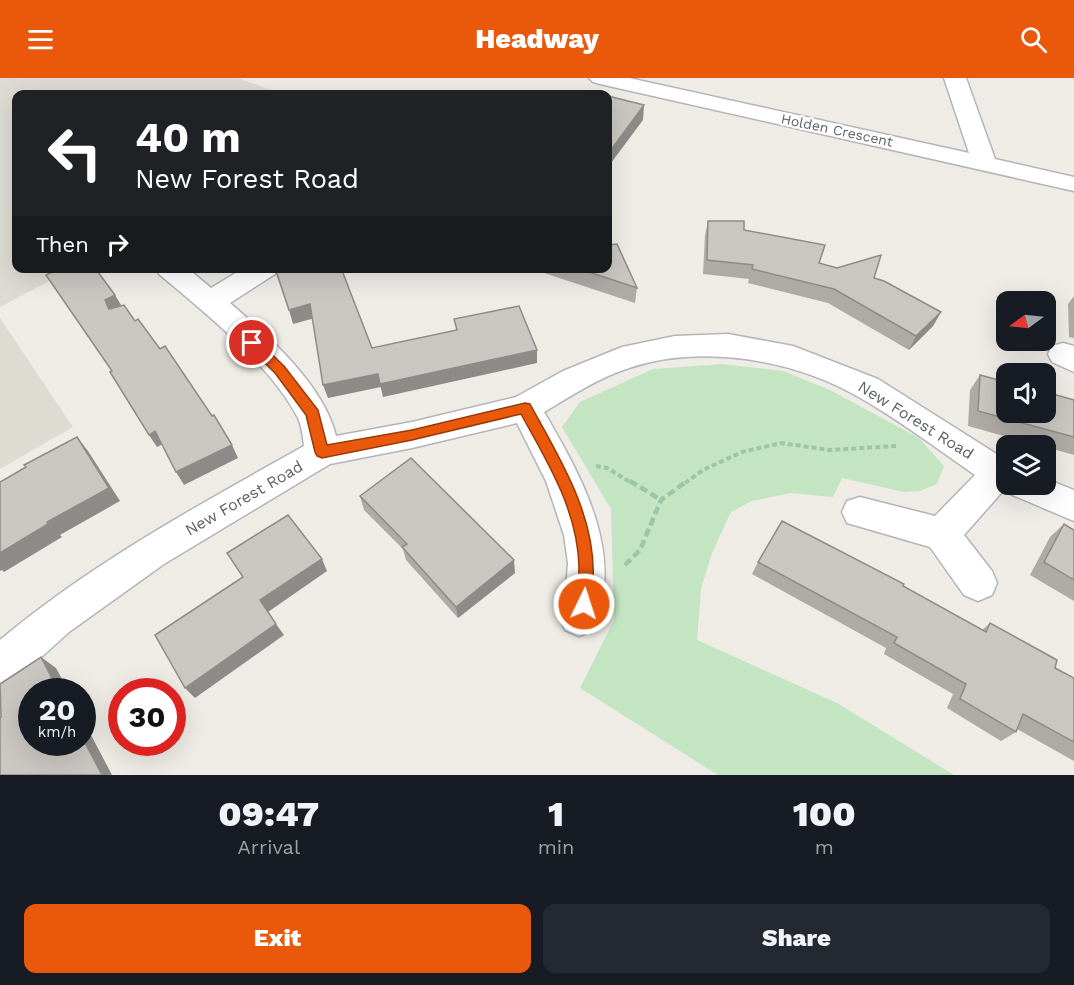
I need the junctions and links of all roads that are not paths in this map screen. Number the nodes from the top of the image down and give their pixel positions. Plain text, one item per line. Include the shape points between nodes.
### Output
1 (600, 78) edge
2 (955, 78) edge
3 (984, 163) junction
4 (1074, 184) edge
5 (175, 273) edge
6 (257, 273) edge
7 (210, 302) junction
8 (525, 408) junction
9 (322, 452) junction
10 (996, 470) edge
11 (996, 488) edge
12 (1048, 495) edge
13 (1074, 506) edge
14 (860, 512) dead end
15 (942, 534) junction
16 (978, 583) dead end
17 (582, 610) road end
18 (0, 667) edge

1 - 3 street, Holden Crescent
2 - 3 street
3 - 4 street, Holden Crescent
5 - 7 street
6 - 7 street
7 - 9 street via 280,370 313,414
8 - 9 street, New Forest Road
8 - 10 street, New Forest Road via 574,379 622,358 675,347 728,345 793,357 867,387
8 - 17 street via 564,479 581,531 586,567
9 - 18 street, New Forest Road via 151,552 55,619
11 - 15 street
12 - 13 street, New Forest Road
14 - 15 street
15 - 16 street

